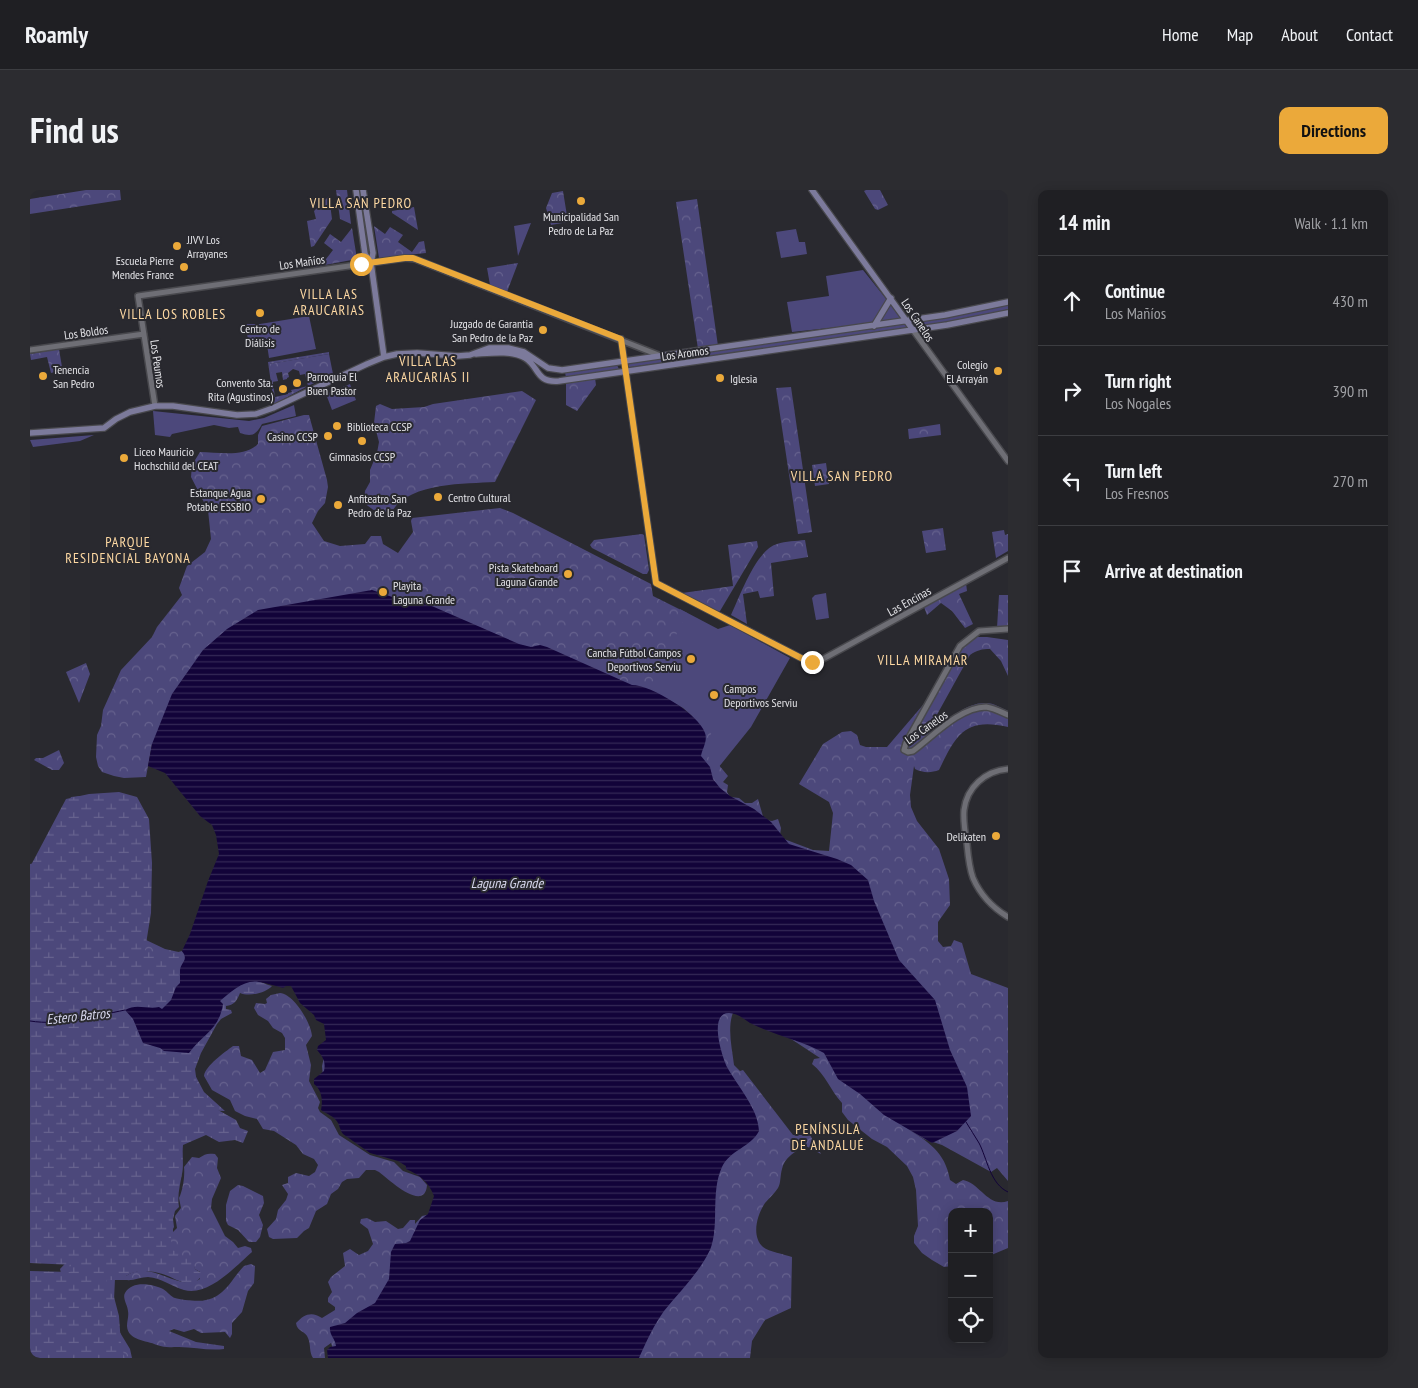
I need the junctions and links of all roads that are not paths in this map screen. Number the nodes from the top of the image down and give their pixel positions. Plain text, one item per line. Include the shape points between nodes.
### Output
1 (356, 190) edge
2 (364, 190) edge
3 (812, 190) edge
4 (371, 263) junction
5 (138, 296) joint
6 (891, 298) junction
7 (1008, 302) edge
8 (1008, 313) edge
9 (908, 321) junction
10 (874, 326) junction
11 (913, 330) junction
12 (144, 334) junction
13 (811, 334) junction
14 (621, 339) junction
15 (812, 344) junction
16 (720, 347) junction
17 (30, 350) edge
18 (470, 355) junction
19 (661, 356) junction
20 (384, 357) junction
21 (721, 358) junction
22 (624, 361) junction
23 (562, 370) junction
24 (626, 372) junction
25 (563, 381) junction
26 (154, 406) junction
27 (30, 433) edge
28 (1008, 460) edge
29 (1008, 558) edge
30 (1008, 629) edge
31 (1008, 715) edge
32 (1008, 769) edge
33 (1008, 917) edge

1 - 4 main road via 365,252
2 - 4 main road via 373,253
3 - 6 main road, Los Canelos
4 - 5 street, Los Mañíos
4 - 14 street, Los Mañíos via 413,258
4 - 20 main road
5 - 12 street, Los Peumos
6 - 9 main road, Los Canelos
6 - 10 main road
7 - 9 main road, Los Aromos
8 - 11 main road, Los Aromos
9 - 10 main road, Los Aromos
9 - 11 main road, Los Canelos
10 - 13 main road, Los Aromos
11 - 15 main road, Los Aromos
11 - 28 street, Los Canelos
12 - 17 street, Los Boldos
12 - 26 street, Los Peumos
13 - 15 main road
13 - 16 main road, Los Aromos
14 - 19 street, Los Mañíos
14 - 22 street
15 - 21 main road, Los Aromos
16 - 19 main road, Los Aromos
16 - 21 main road
18 - 20 main road, Los Aromos via 411,353
18 - 23 main road, Los Aromos via 485,349 518,349 545,367
18 - 25 main road, Los Aromos via 520,356 543,379
19 - 22 main road, Los Aromos
20 - 26 main road, Los Aromos via 256,414
21 - 24 main road, Los Aromos
22 - 23 main road, Los Aromos
22 - 24 street
23 - 25 main road
24 - 25 main road, Los Aromos
24 - 29 street, Las Encinas via 656,583 803,659 820,661
26 - 27 main road, Los Aromos via 130,412 104,428
30 - 31 street, Los Canelos via 979,631 960,646 904,750 912,751 953,720 976,709 989,708
32 - 33 street via 992,773 977,783 967,799 964,817 973,878 987,900

